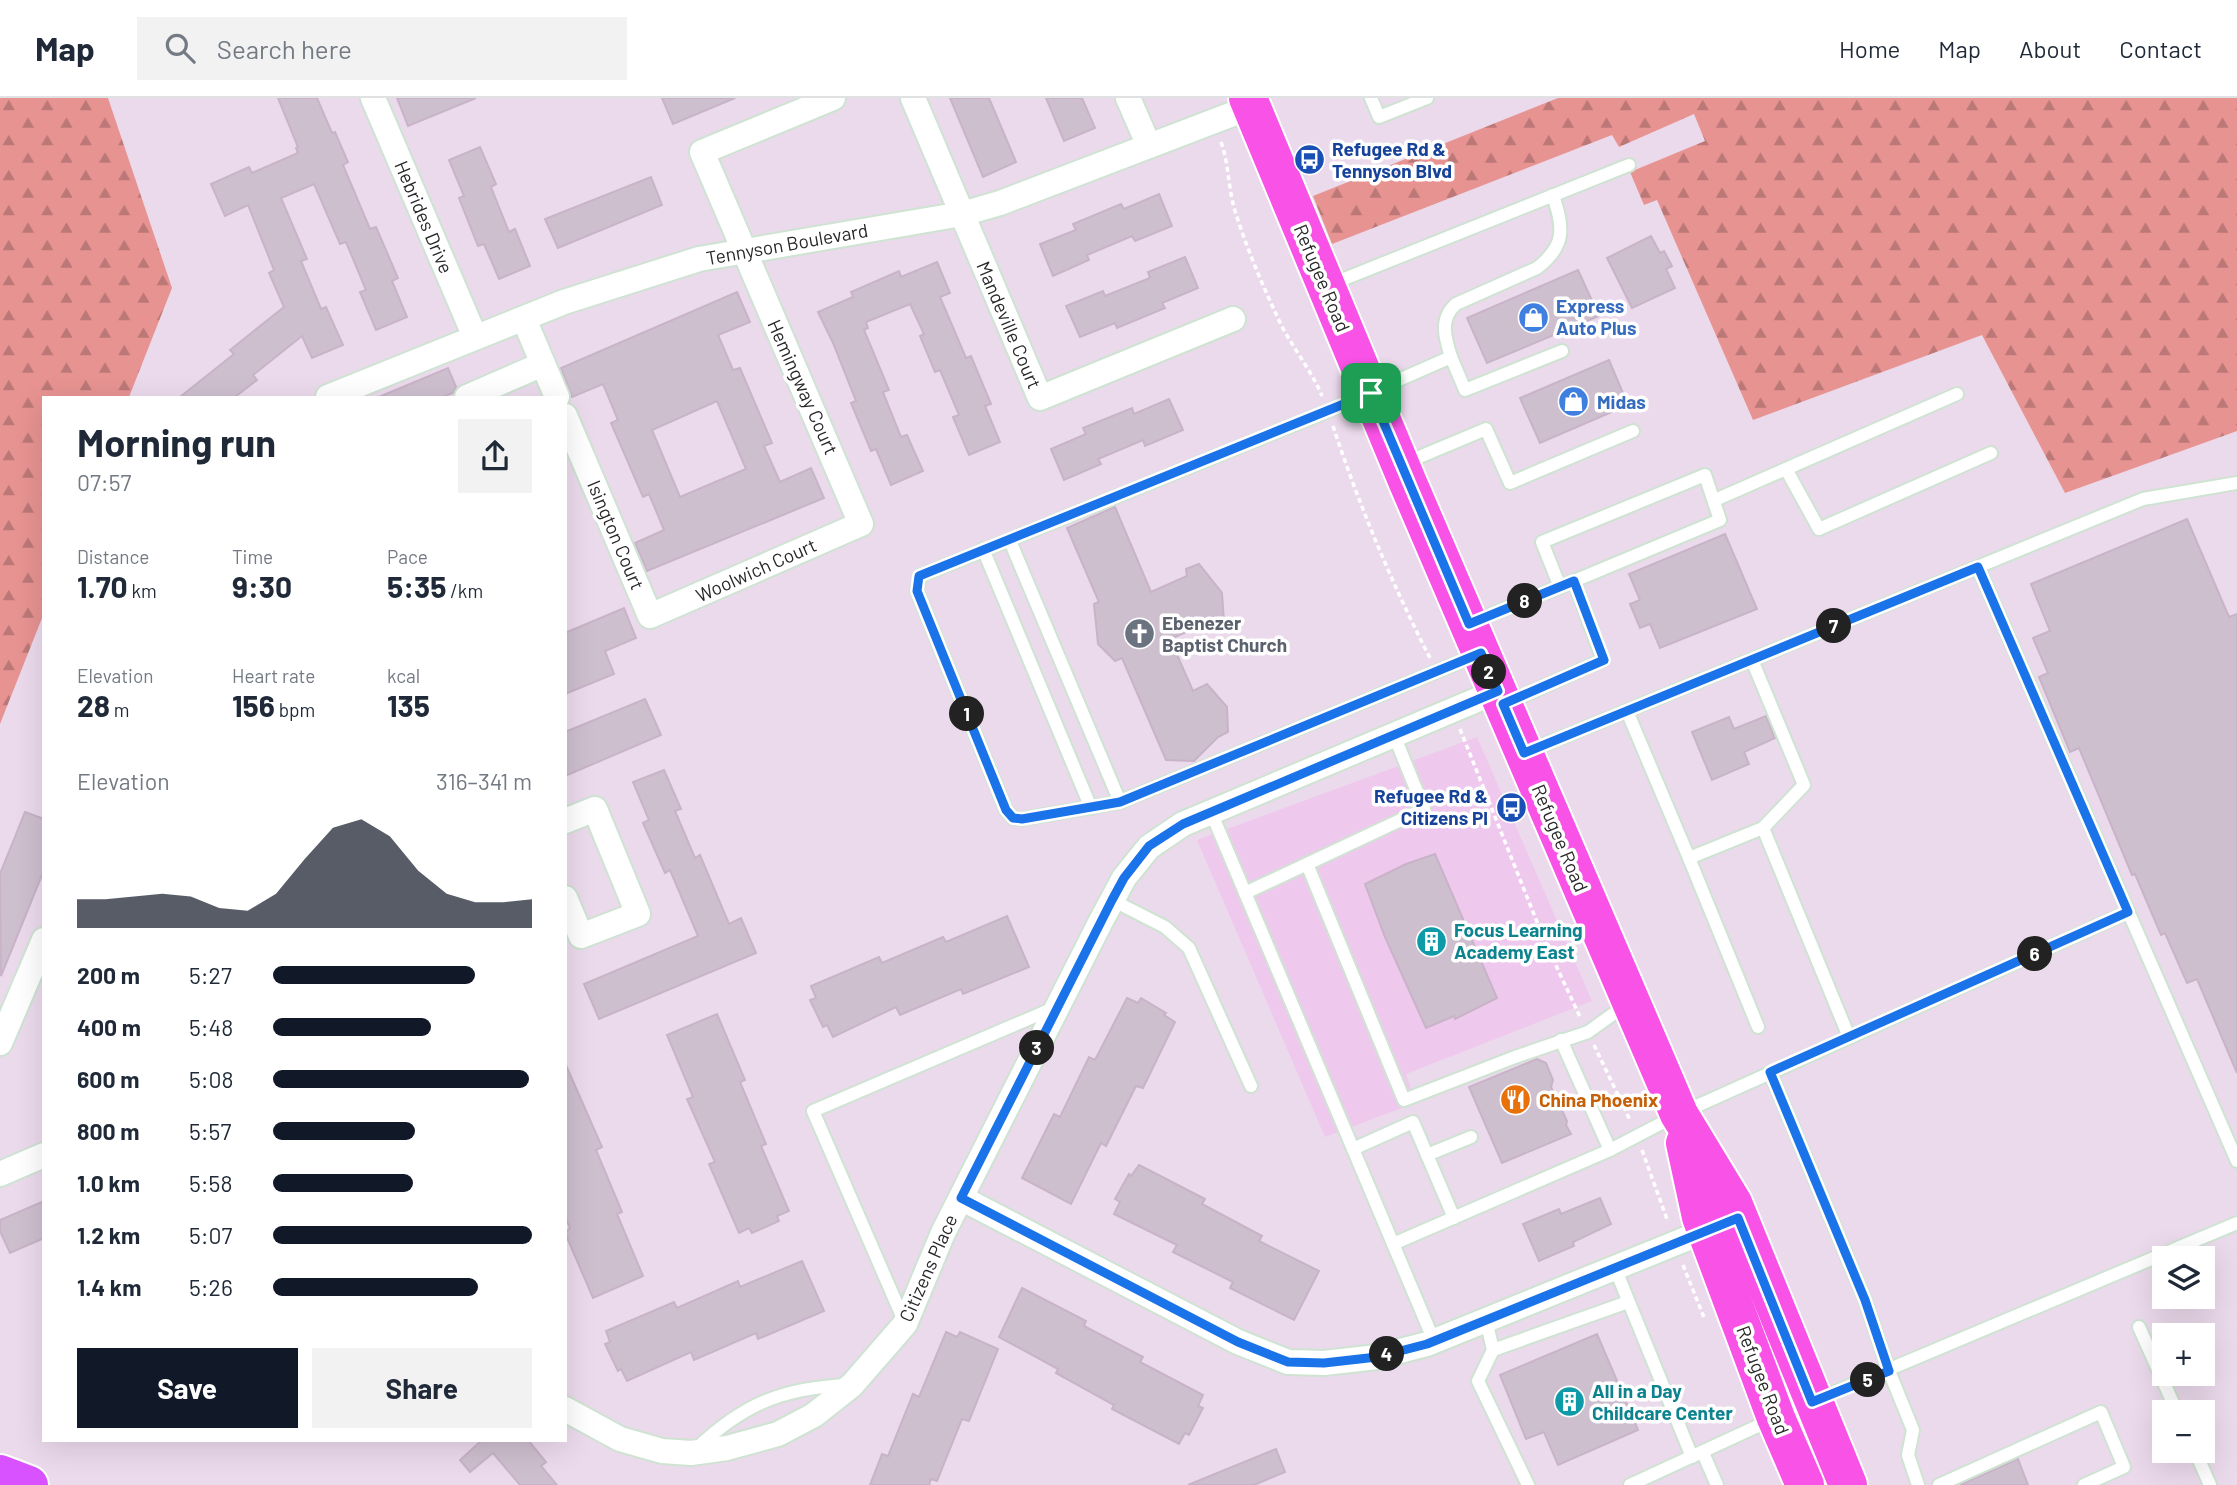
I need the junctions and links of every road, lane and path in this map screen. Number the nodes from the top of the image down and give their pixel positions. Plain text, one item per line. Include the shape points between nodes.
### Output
1 (373, 98) edge
2 (832, 98) edge
3 (913, 98) edge
4 (1128, 98) edge
5 (1371, 98) edge
6 (1427, 98) edge
7 (1250, 102) edge
8 (1222, 144) dead end
9 (1149, 146) junction
10 (1629, 165) dead end
11 (1553, 195) junction
12 (962, 214) junction
13 (744, 251) junction
14 (1326, 286) junction
15 (524, 318) junction
16 (1233, 320) dead end
17 (475, 337) junction
18 (1562, 351) dead end
19 (1451, 357) junction
20 (543, 364) junction
21 (1371, 393) junction
22 (1957, 394) dead end
23 (330, 396) edge
24 (469, 396) edge
25 (557, 396) edge
26 (1322, 397) dead end
27 (567, 421) edge
28 (1332, 424) dead end
29 (1633, 431) dead end
30 (1991, 453) dead end
31 (1401, 464) junction
32 (1786, 469) junction
33 (2237, 483) edge
34 (1715, 500) junction
35 (861, 524) joint
36 (1010, 541) junction
37 (983, 550) junction
38 (1978, 567) junction
39 (1574, 581) junction
40 (1560, 587) junction
41 (650, 616) joint
42 (1475, 638) junction
43 (1430, 658) dead end
44 (1752, 660) junction
45 (1500, 698) junction
46 (1627, 711) junction
47 (1462, 734) dead end
48 (1394, 735) junction
49 (1524, 753) junction
50 (1120, 802) junction
51 (1091, 808) junction
52 (1211, 813) junction
53 (567, 820) edge
54 (1763, 828) junction
55 (1689, 858) junction
56 (1307, 864) junction
57 (1245, 892) junction
58 (1112, 900) junction
59 (567, 903) edge
60 (2128, 912) junction
61 (42, 945) edge
62 (1631, 1002) junction
63 (1057, 1007) junction
64 (1583, 1022) dead end
65 (1758, 1027) dead end
66 (1849, 1037) junction
67 (1561, 1040) junction
68 (0, 1043) edge
69 (1592, 1043) dead end
70 (1770, 1072) junction
71 (1251, 1086) dead end
72 (1404, 1100) junction
73 (1679, 1114) junction
74 (1413, 1122) junction
75 (1633, 1127) dead end
76 (1471, 1137) dead end
77 (1353, 1149) junction
78 (1610, 1150) junction
79 (1427, 1155) junction
80 (42, 1156) edge
81 (1645, 1158) dead end
82 (2237, 1161) edge
83 (0, 1174) edge
84 (961, 1198) junction
85 (1454, 1218) junction
86 (2237, 1223) edge
87 (1705, 1225) junction
88 (1393, 1244) junction
89 (1615, 1268) junction
90 (1628, 1302) junction
91 (1486, 1320) junction
92 (905, 1324) junction
93 (2139, 1327) dead end
94 (1434, 1341) junction
95 (1493, 1350) junction
96 (1889, 1371) junction
97 (852, 1385) junction
98 (2172, 1400) edge
99 (1812, 1402) junction
100 (567, 1410) edge
101 (1776, 1418) junction
102 (691, 1453) junction
103 (1697, 1455) junction
104 (2200, 1463) edge
105 (0, 1474) edge
106 (29, 1485) edge
107 (1528, 1485) edge
108 (1630, 1485) edge
109 (1717, 1485) edge
110 (1805, 1485) edge
111 (1848, 1485) edge
112 (1918, 1485) edge
113 (1939, 1485) edge
114 (2084, 1485) edge
115 (2210, 1485) edge

1 - 17 street, Hebrides Drive
2 - 13 street, Hemingway Court via 702,152
3 - 12 street
4 - 9 street
5 - 6 lane via 1379,117
7 - 9 street, Tennyson Boulevard
7 - 14 main road, Refugee Road
8 - 26 path via 1235,211 1276,316
9 - 12 street, Tennyson Boulevard via 1000,204
10 - 11 lane
11 - 14 lane
11 - 19 lane via 1562,223 1556,245 1537,268 1451,308 1444,335
12 - 13 street, Tennyson Boulevard
12 - 16 street, Mandeville Court via 1040,398
13 - 15 street, Tennyson Boulevard via 699,259
13 - 35 street, Hemingway Court
14 - 21 main road, Refugee Road
15 - 17 street, Tennyson Boulevard
15 - 20 street
17 - 23 street, Tennyson Boulevard
18 - 19 lane via 1465,390
19 - 21 lane
20 - 24 street
20 - 25 street
21 - 31 main road, Refugee Road
21 - 36 lane
22 - 32 lane
27 - 41 street, Isington Court
28 - 43 path
29 - 31 lane via 1510,483 1486,429
30 - 32 lane via 1819,529
31 - 42 main road, Refugee Road
32 - 34 lane
33 - 38 lane via 2143,499
34 - 39 lane via 1720,520
34 - 40 lane via 1705,475 1542,542
35 - 41 street, Woolwich Court
36 - 37 lane
36 - 50 lane
37 - 51 lane
37 - 51 lane via 919,576 917,591 1006,810 1013,818 1022,819
38 - 44 lane
38 - 60 lane
39 - 40 lane
39 - 45 lane via 1604,660
40 - 42 lane
42 - 45 main road, Refugee Road
42 - 50 lane
44 - 46 lane
44 - 54 lane via 1804,785
45 - 48 street, Citizens Place
45 - 49 main road, Refugee Road
46 - 49 lane
46 - 55 lane
47 - 64 path
48 - 52 street, Citizens Place
48 - 56 lane via 1424,809
49 - 62 main road, Refugee Road
50 - 51 lane
52 - 57 lane
52 - 58 street, Citizens Place via 1149,846
53 - 59 street via 595,809 638,914 581,936
54 - 55 lane
54 - 66 lane
55 - 65 lane
56 - 57 lane
56 - 72 lane
57 - 77 lane
58 - 63 street, Citizens Place
58 - 71 lane via 1165,927 1189,948
60 - 66 lane
60 - 82 lane
61 - 68 street
62 - 67 lane via 1588,1032
62 - 73 main road, Refugee Road
63 - 84 street, Citizens Place
63 - 92 lane via 813,1111
66 - 70 lane
67 - 72 lane
67 - 78 lane
69 - 75 path
70 - 73 lane
70 - 96 lane via 1865,1300
72 - 74 lane
73 - 78 lane
73 - 87 main road, Refugee Road via 1733,1203
74 - 77 lane
74 - 79 lane
76 - 79 lane
77 - 88 lane
78 - 85 lane
79 - 85 lane
80 - 83 street
81 - 87 path
84 - 92 street, Citizens Place
84 - 94 street, Citizens Place via 1238,1342 1288,1362 1377,1357
85 - 88 lane
86 - 96 lane
87 - 89 street, Citizens Place
87 - 99 main road, Refugee Road
87 - 101 main road, Refugee Road
88 - 94 lane
89 - 90 lane
89 - 91 street, Citizens Place
90 - 95 lane
90 - 103 lane
91 - 94 street, Citizens Place
91 - 95 lane
92 - 97 street, Citizens Place
93 - 98 lane
95 - 107 lane via 1478,1381
96 - 99 lane
96 - 112 lane via 1913,1430 1908,1455
97 - 102 street, Citizens Place via 814,1415 778,1434
97 - 102 lane via 812,1387 759,1403 717,1429
99 - 111 main road, Refugee Road
100 - 102 street, Citizens Place via 620,1438 662,1451
101 - 103 lane
101 - 110 main road, Refugee Road
103 - 108 lane
103 - 109 lane
104 - 115 lane
105 - 106 highway
113 - 114 lane via 2101,1412 2124,1467

